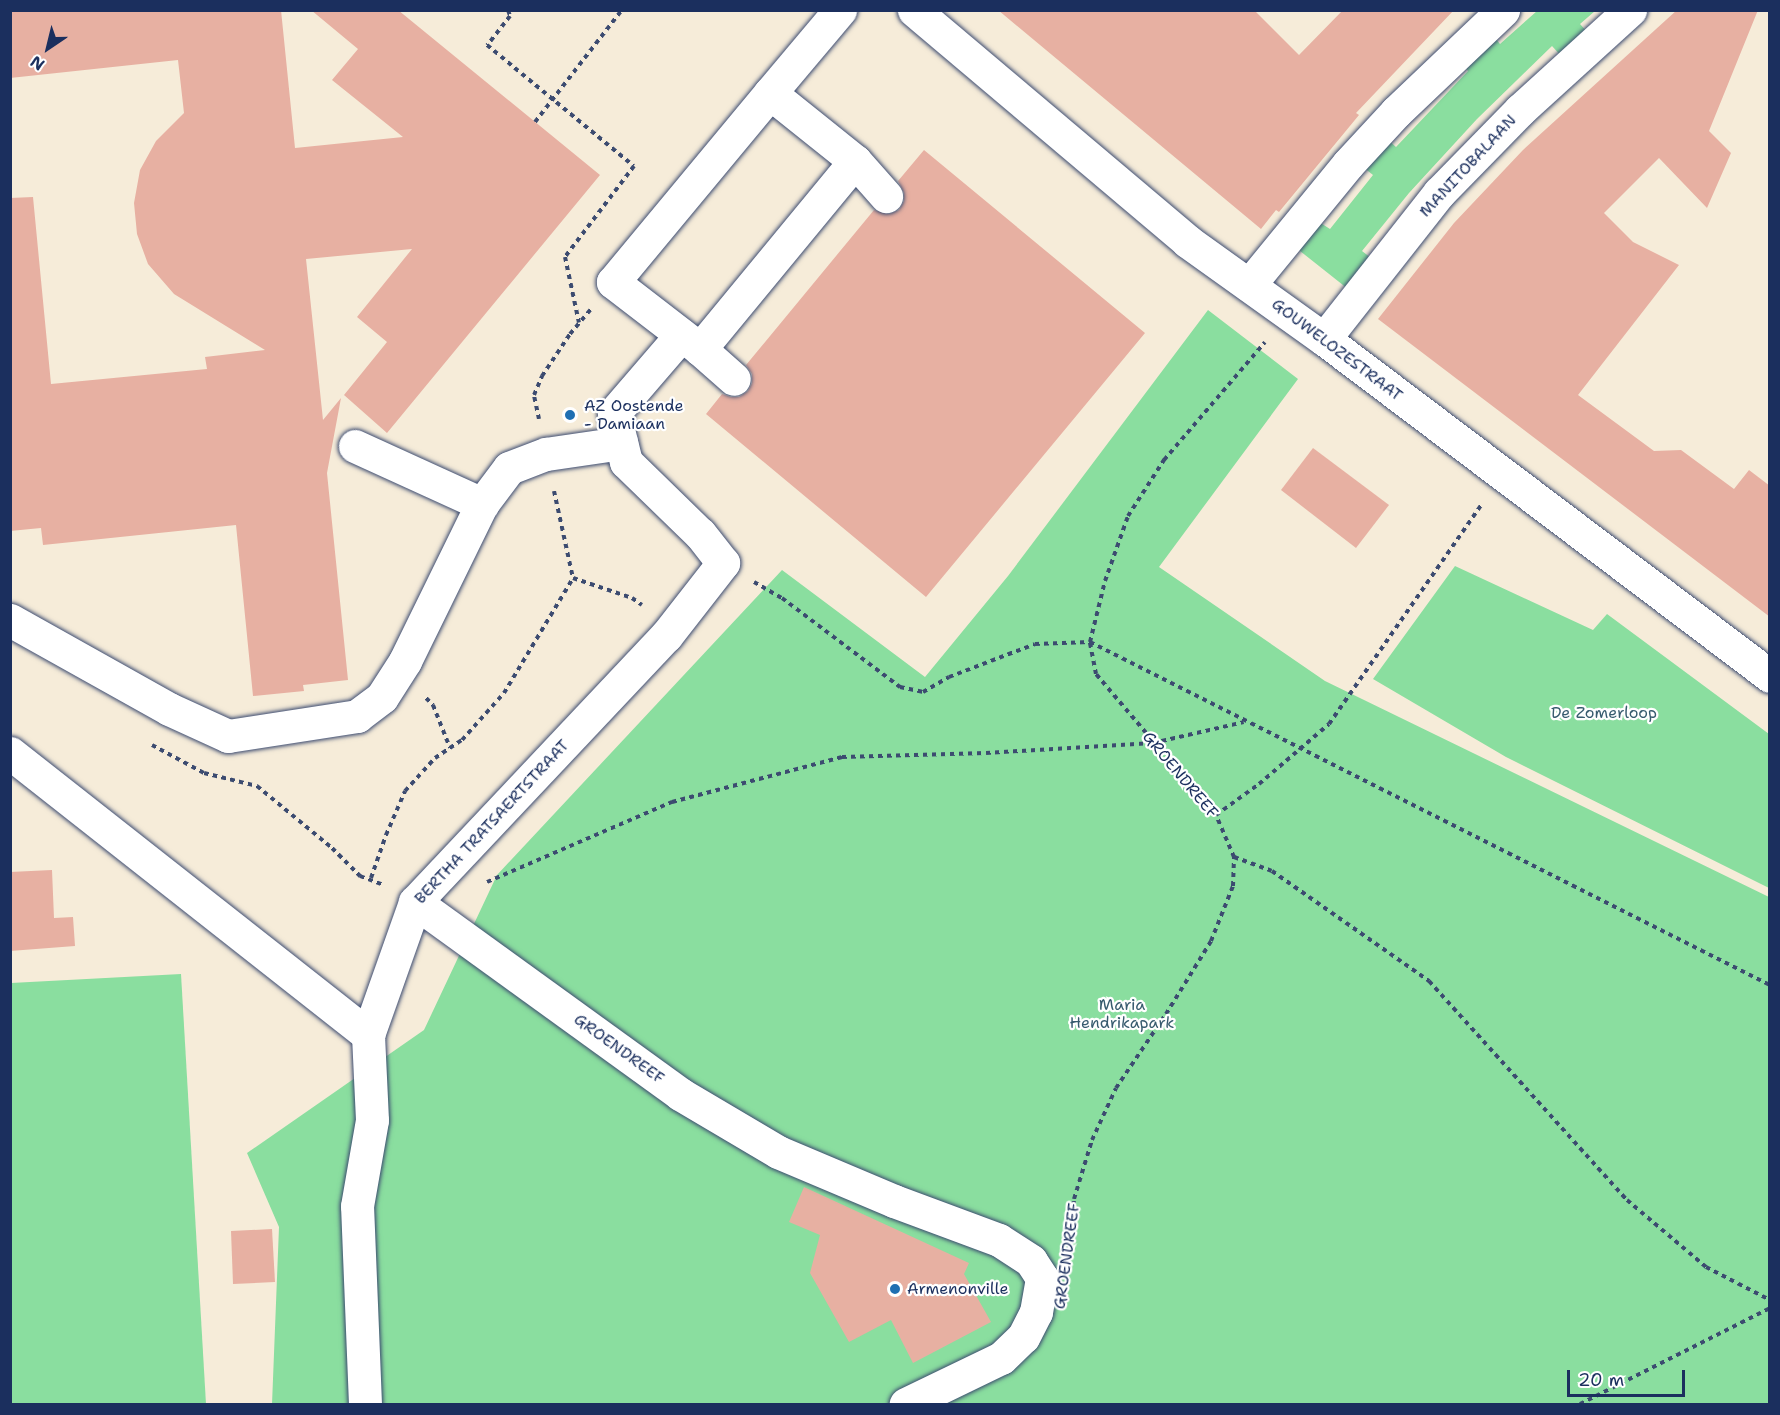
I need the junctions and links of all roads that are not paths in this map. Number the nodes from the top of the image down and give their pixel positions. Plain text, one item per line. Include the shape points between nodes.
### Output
1 (840, 10) edge
2 (914, 10) edge
3 (1503, 10) edge
4 (1630, 10) edge
5 (770, 93) junction
6 (855, 161) junction
7 (886, 196) dead end
8 (1249, 285) junction
9 (1324, 339) junction
10 (691, 342) junction
11 (734, 379) dead end
12 (621, 443) junction
13 (356, 446) dead end
14 (482, 504) junction
15 (10, 620) edge
16 (1770, 676) edge
17 (10, 753) edge
18 (415, 902) junction
19 (368, 1035) junction
20 (365, 1404) edge
21 (906, 1404) edge

1 - 5 street
2 - 8 street, GOUWELOZESTRAAT via 1187,241
3 - 8 street via 1396,112
4 - 9 street, MANITOBALAAN via 1520,110 1439,193
5 - 6 street
5 - 10 street via 613,282
6 - 7 street
6 - 10 street
8 - 9 street, GOUWELOZESTRAAT
9 - 16 street, GOUWELOZESTRAAT
10 - 11 street
10 - 12 street via 614,413
12 - 14 street via 546,454 509,468
12 - 18 street, BERTHA TRATSAERTSTRAAT via 626,462 700,534 723,563 674,626
13 - 14 street
14 - 15 street via 400,670 382,697 357,716 228,736 169,709
17 - 19 street
18 - 19 street, BERTHA TRATSAERTSTRAAT
18 - 21 street, GROENDREEF via 680,1094 778,1152 999,1240 1031,1261 1042,1278 1036,1312 1023,1337 1001,1358
19 - 20 street via 372,1120 357,1206

